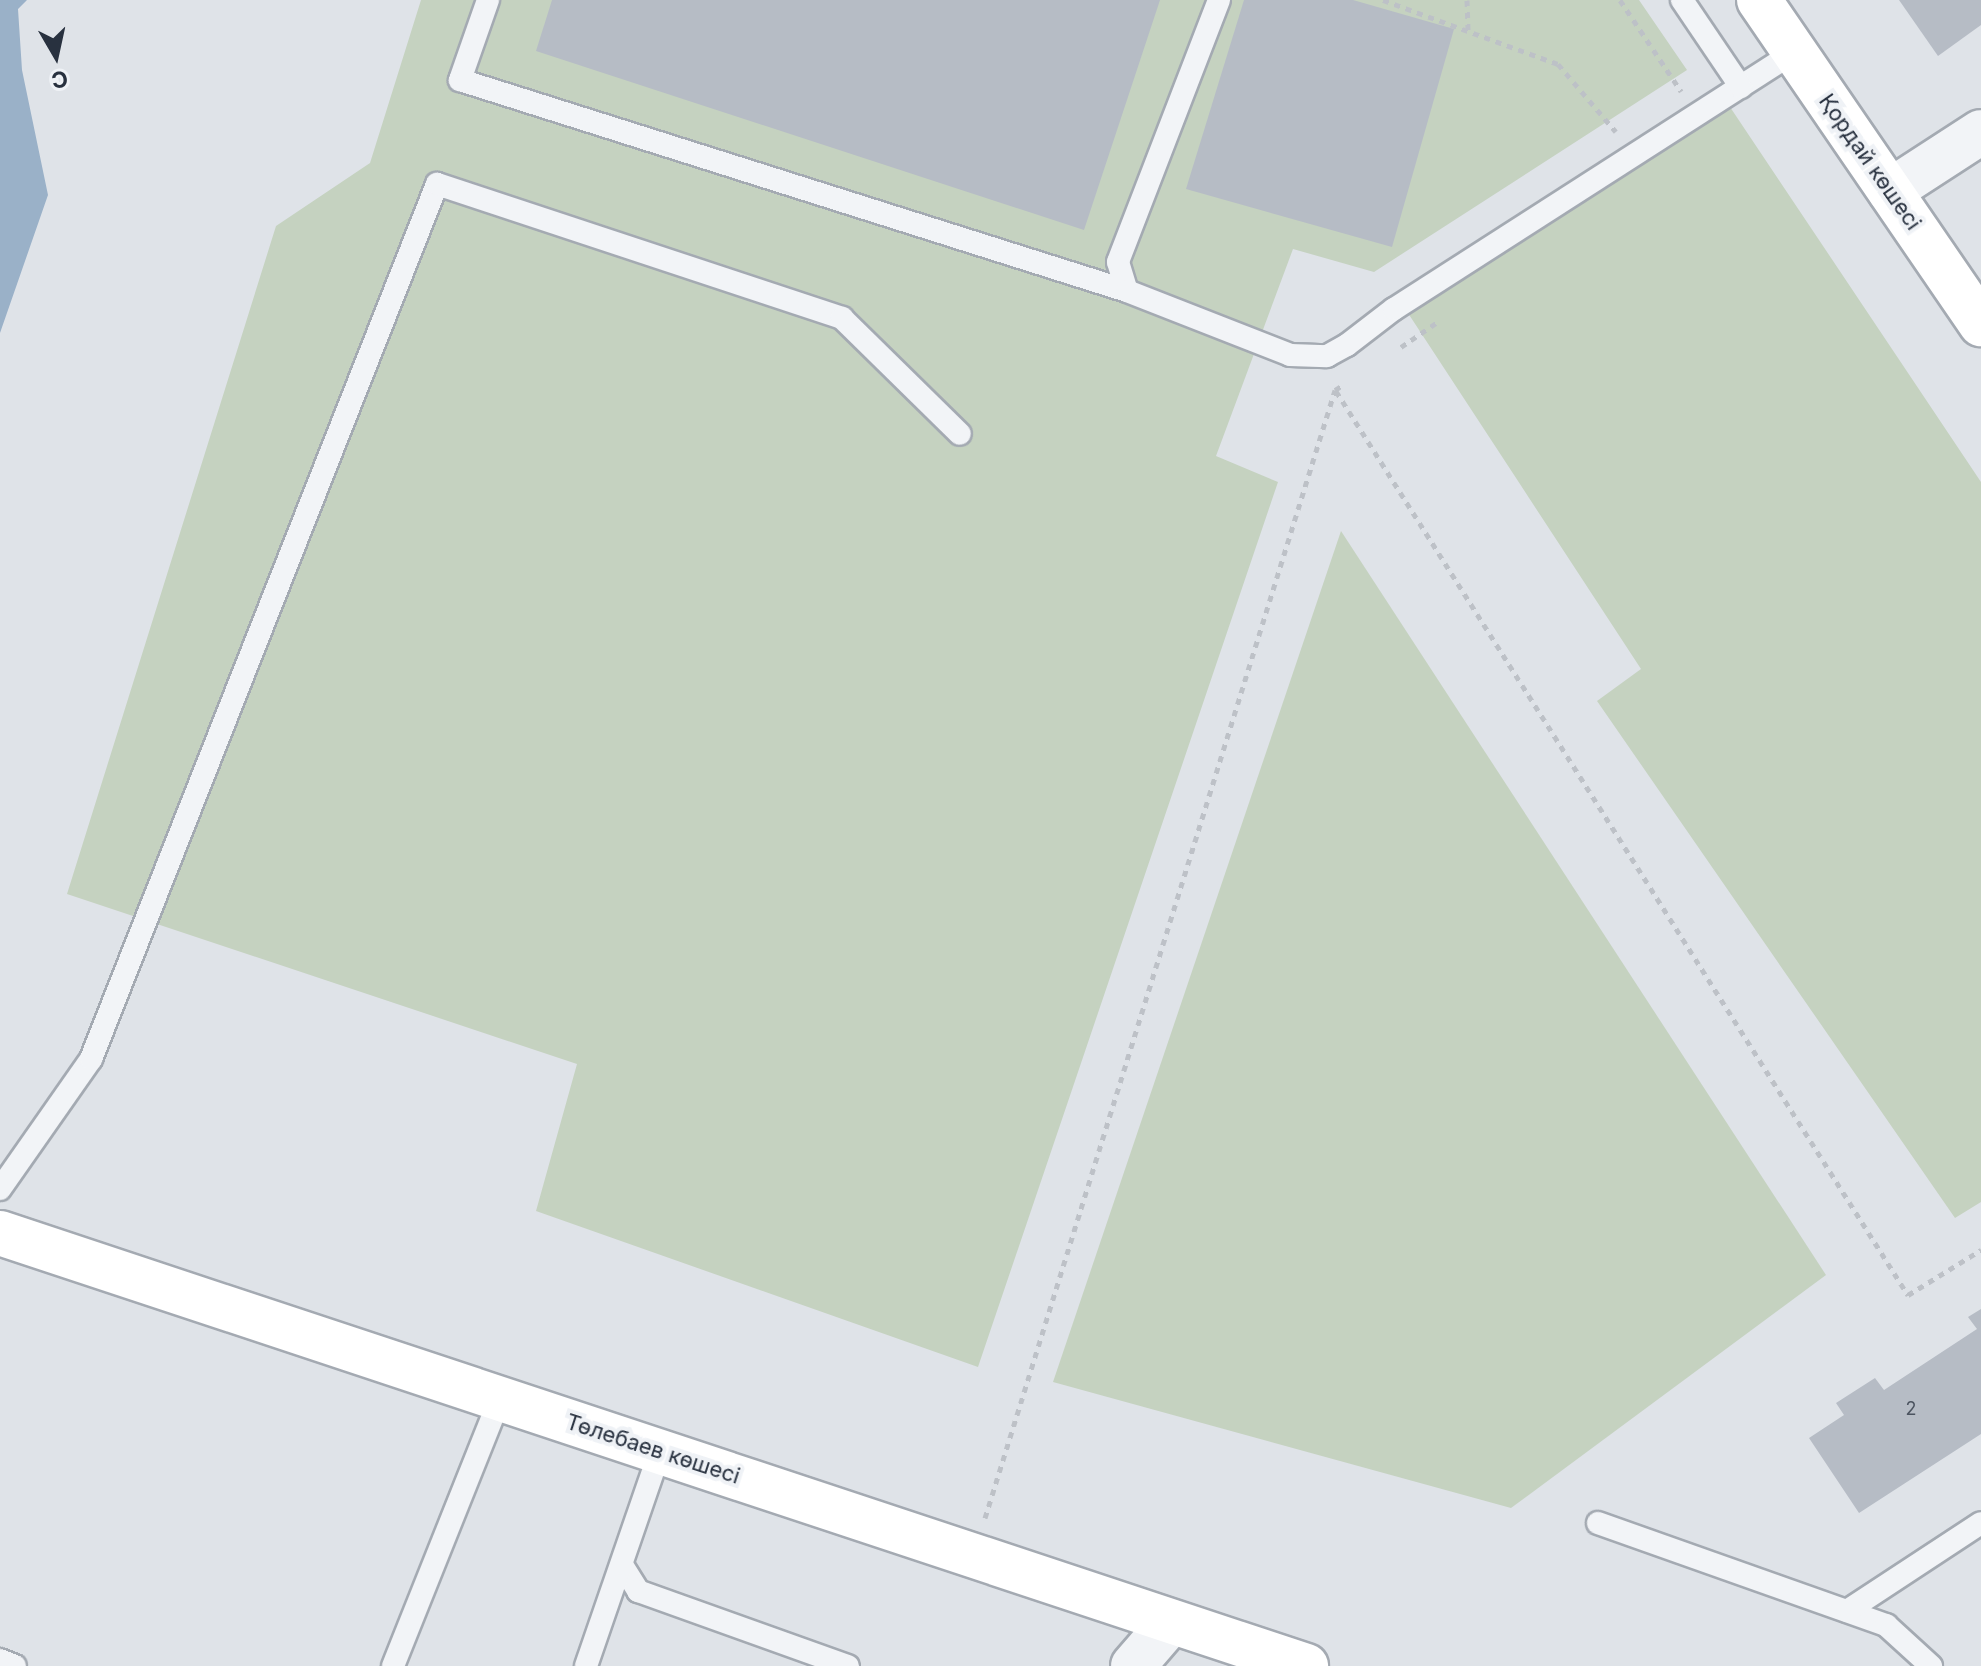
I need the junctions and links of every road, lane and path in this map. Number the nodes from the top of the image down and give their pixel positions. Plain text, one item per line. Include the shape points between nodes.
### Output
1 (488, 0) edge
2 (1219, 0) edge
3 (1383, 0) edge
4 (1467, 0) edge
5 (1620, 0) edge
6 (1682, 0) edge
7 (1759, 0) edge
8 (1468, 30) junction
9 (1794, 52) junction
10 (1741, 87) junction
11 (1696, 115) junction
12 (1981, 132) edge
13 (1632, 156) junction
14 (1890, 191) junction
15 (1127, 291) junction
16 (1449, 314) dead end
17 (1981, 324) edge
18 (1398, 349) dead end
19 (1348, 382) dead end
20 (1335, 390) junction
21 (960, 434) dead end
22 (0, 1189) edge
23 (0, 1233) edge
24 (1981, 1250) edge
25 (500, 1398) junction
26 (660, 1451) junction
27 (1598, 1523) dead end
28 (1981, 1523) edge
29 (974, 1555) junction
30 (622, 1565) junction
31 (1847, 1611) junction
32 (1171, 1622) junction
33 (0, 1660) edge
34 (15, 1666) edge
35 (393, 1666) edge
36 (586, 1666) edge
37 (848, 1666) edge
38 (1133, 1666) edge
39 (1306, 1666) edge
40 (1931, 1666) edge

1 - 15 lane via 460,80
2 - 15 lane via 1118,262
3 - 8 path
4 - 8 path
5 - 11 path
6 - 10 lane
7 - 9 street, Қордай көшесі
8 - 13 path via 1558,64 1603,111
9 - 10 lane
9 - 14 street, Қордай көшесі
10 - 11 lane
11 - 13 lane
12 - 14 street
13 - 15 lane via 1327,356 1290,355
14 - 17 street, Қордай көшесі
16 - 18 path
19 - 20 path
20 - 24 path via 1908,1295
20 - 29 path
21 - 22 lane via 842,318 437,184 91,1059
23 - 25 street, Төлебаев көшесі
25 - 26 street, Төлебаев көшесі
25 - 35 lane
26 - 29 street, Төлебаев көшесі
26 - 30 lane
27 - 31 lane
28 - 31 lane
29 - 32 street, Төлебаев көшесі
30 - 36 lane
30 - 37 lane via 638,1591
31 - 40 lane via 1886,1625
32 - 38 street
32 - 39 street, Төлебаев көшесі
33 - 34 lane

